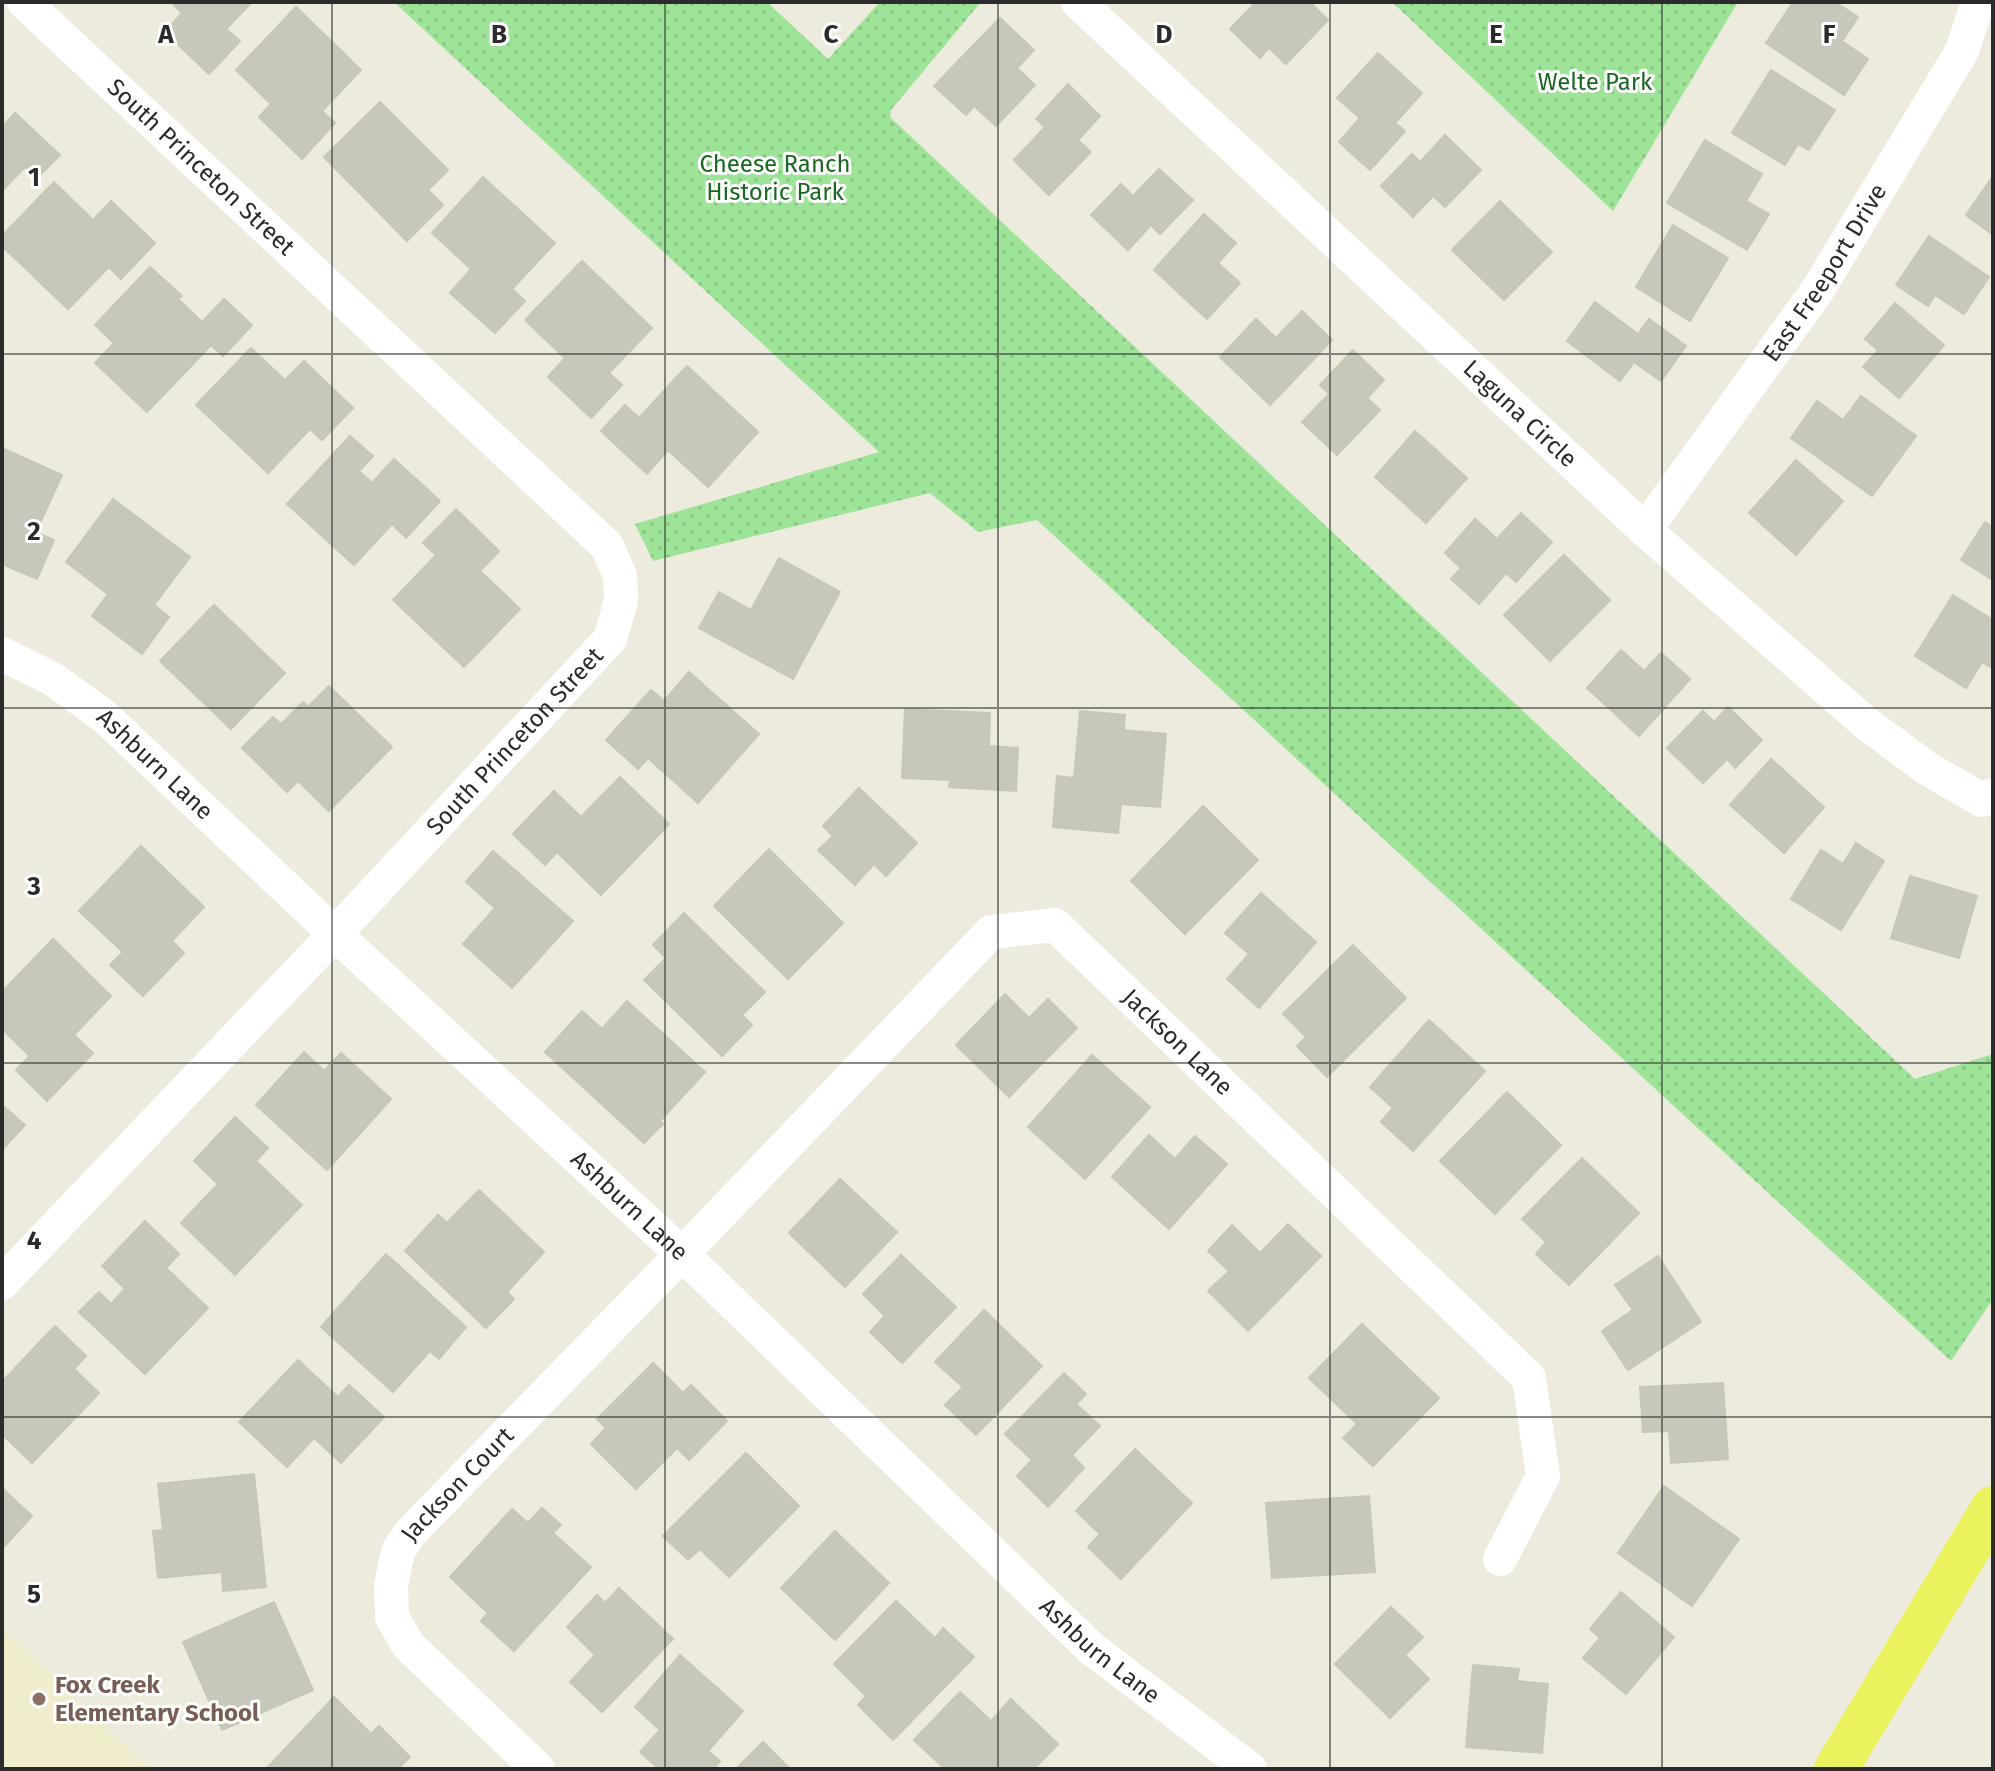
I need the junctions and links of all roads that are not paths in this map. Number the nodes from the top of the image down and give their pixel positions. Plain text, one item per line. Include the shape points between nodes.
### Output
1 (24, 2) edge
2 (1078, 2) edge
3 (1978, 2) edge
4 (1645, 530) junction
5 (2, 654) edge
6 (1988, 798) edge
7 (335, 934) junction
8 (682, 1254) junction
9 (2, 1283) edge
10 (1993, 1508) edge
11 (1500, 1559) dead end
12 (538, 1769) edge
13 (1250, 1769) edge
14 (1836, 1769) edge

1 - 7 street, South Princeton Street via 607,546 620,576 621,601 610,639
2 - 4 street, Laguna Circle
3 - 4 street, East Freeport Drive via 1962,51 1817,291
4 - 6 street, Laguna Circle via 1867,724 1928,769
5 - 7 street, Ashburn Lane via 53,679 105,717
7 - 8 street, Ashburn Lane
7 - 9 street, South Princeton Street
8 - 11 street, Jackson Lane via 991,932 1055,925 1529,1378 1543,1476
8 - 12 street, Jackson Court via 398,1551 392,1617 408,1645
8 - 13 street, Ashburn Lane via 1092,1649
10 - 14 main road

